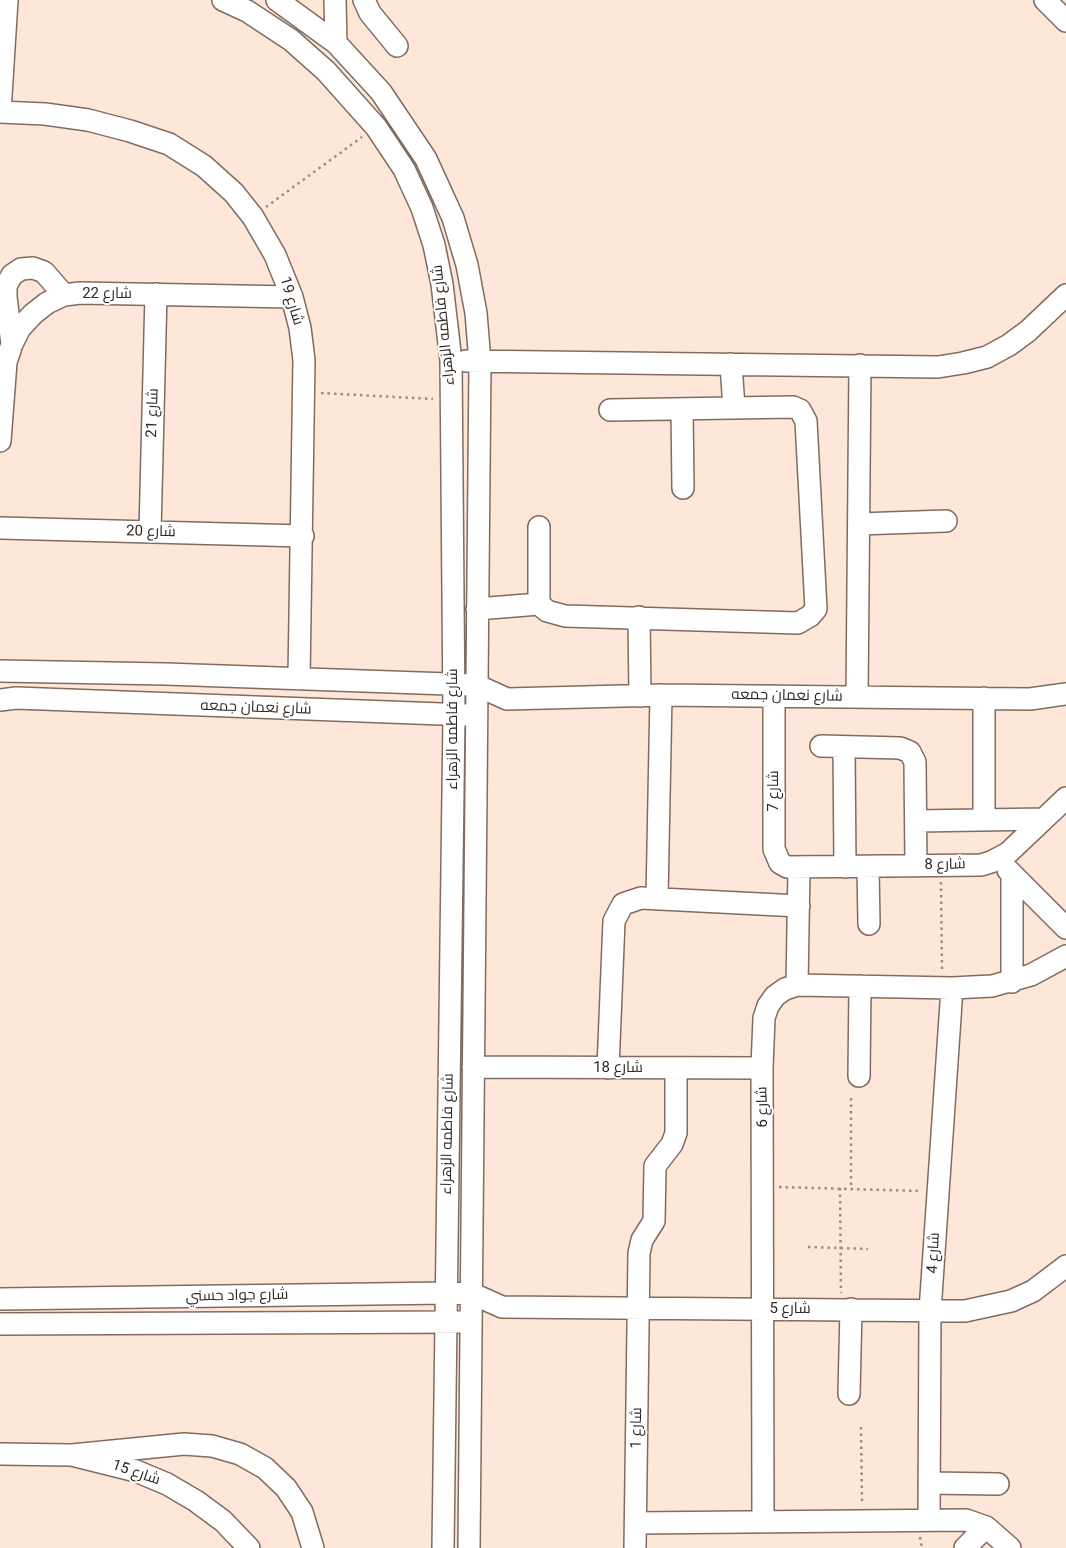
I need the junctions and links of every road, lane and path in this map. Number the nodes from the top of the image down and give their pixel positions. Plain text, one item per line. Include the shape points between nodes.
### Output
1 (6, 0) edge
2 (222, 0) edge
3 (277, 0) edge
4 (336, 0) edge
5 (364, 0) edge
6 (1048, 1) edge
7 (1066, 21) edge
8 (336, 44) junction
9 (397, 46) dead end
10 (0, 112) edge
11 (376, 127) junction
12 (253, 217) junction
13 (156, 294) junction
14 (64, 295) junction
15 (1066, 295) edge
16 (292, 297) junction
17 (12, 344) junction
18 (451, 361) junction
19 (480, 362) junction
20 (731, 364) junction
21 (860, 365) junction
22 (305, 392) junction
23 (452, 400) junction
24 (734, 408) junction
25 (682, 409) junction
26 (1, 410) edge
27 (610, 410) dead end
28 (0, 441) edge
29 (682, 488) dead end
30 (946, 521) dead end
31 (859, 524) junction
32 (539, 527) dead end
33 (0, 528) edge
34 (150, 532) junction
35 (303, 536) junction
36 (539, 604) junction
37 (477, 609) junction
38 (639, 617) junction
39 (0, 671) edge
40 (166, 674) junction
41 (241, 676) junction
42 (299, 678) junction
43 (454, 684) junction
44 (476, 685) junction
45 (661, 695) junction
46 (640, 696) junction
47 (774, 696) junction
48 (857, 697) junction
49 (984, 698) junction
50 (507, 699) junction
51 (0, 700) edge
52 (1062, 701) edge
53 (171, 704) junction
54 (245, 707) junction
55 (454, 715) junction
56 (476, 716) junction
57 (821, 746) dead end
58 (844, 747) junction
59 (1066, 798) edge
60 (1044, 819) junction
61 (984, 820) junction
62 (916, 821) junction
63 (941, 865) junction
64 (916, 866) junction
65 (845, 867) junction
66 (868, 867) junction
67 (1006, 867) junction
68 (800, 868) junction
69 (658, 899) junction
70 (800, 906) junction
71 (869, 924) dead end
72 (1066, 928) edge
73 (1066, 956) edge
74 (1012, 982) junction
75 (796, 985) junction
76 (860, 986) junction
77 (947, 988) junction
78 (473, 1067) junction
79 (608, 1068) junction
80 (676, 1068) junction
81 (762, 1068) junction
82 (859, 1076) dead end
83 (850, 1098) dead end
84 (764, 1186) junction
85 (840, 1188) junction
86 (851, 1189) junction
87 (937, 1191) junction
88 (808, 1248) dead end
89 (841, 1248) junction
90 (868, 1249) dead end
91 (1066, 1266) edge
92 (446, 1293) junction
93 (473, 1294) junction
94 (0, 1299) edge
95 (502, 1307) junction
96 (639, 1308) junction
97 (763, 1309) junction
98 (846, 1309) junction
99 (930, 1311) junction
100 (445, 1322) junction
101 (473, 1322) junction
102 (0, 1324) edge
103 (849, 1394) dead end
104 (861, 1427) dead end
105 (0, 1454) edge
106 (72, 1455) junction
107 (929, 1484) junction
108 (998, 1484) dead end
109 (929, 1519) junction
110 (862, 1520) junction
111 (763, 1522) junction
112 (636, 1523) junction
113 (986, 1527) junction
114 (249, 1548) edge
115 (314, 1548) edge
116 (444, 1548) edge
117 (469, 1548) edge
118 (636, 1548) edge
119 (964, 1548) edge
120 (1010, 1548) edge

1 - 10 street
2 - 11 street, شارع فاطمه الزهراء via 247,11 291,40 326,71
3 - 8 street, شارع فاطمه الزهراء
4 - 8 street
5 - 9 street
6 - 7 street
8 - 19 street, شارع فاطمه الزهراء via 381,92 426,159 442,191 467,265 476,313
10 - 12 street, شارع 19 via 88,120 168,144 204,166 234,193
11 - 12 path
11 - 18 street, شارع فاطمه الزهراء via 404,169 434,245
12 - 16 street, شارع 19 via 275,255
13 - 14 street, شارع 22 via 80,292
13 - 16 street, شارع 22
13 - 34 street, شارع 21
14 - 17 street, شارع 22 via 33,314 20,328
14 - 17 street via 44,272 33,268 21,269 12,275 6,286
15 - 21 street via 1028,331 988,357 938,366
16 - 22 street, شارع 19 via 302,344
17 - 26 street, شارع 22 via 6,362
18 - 19 street
18 - 23 street, شارع فاطمه الزهراء
19 - 20 street
19 - 37 street, شارع فاطمه الزهراء
20 - 21 street
20 - 24 street
21 - 31 street
22 - 23 path
22 - 35 street, شارع 19
23 - 43 street, شارع فاطمه الزهراء
24 - 25 street
24 - 38 street via 793,407 800,410 806,421 816,609 798,623
25 - 27 street
25 - 29 street
26 - 28 street, شارع 22
30 - 31 street
31 - 48 street
32 - 36 street
33 - 34 street, شارع 20
34 - 35 street, شارع 20
35 - 42 street, شارع 19
36 - 37 street
36 - 38 street via 547,611 565,616
37 - 44 street, شارع فاطمه الزهراء
38 - 46 street
39 - 40 street, شارع نعمان جمعه
40 - 41 street, شارع نعمان جمعه
40 - 53 street via 165,695
41 - 42 street, شارع نعمان جمعه
41 - 54 street via 247,696
42 - 43 street, شارع نعمان جمعه
43 - 44 street, شارع نعمان جمعه
43 - 55 street, شارع فاطمه الزهراء
44 - 50 street, شارع نعمان جمعه
44 - 56 street, شارع فاطمه الزهراء
45 - 46 street, شارع نعمان جمعه
45 - 47 street, شارع نعمان جمعه
45 - 69 street
46 - 50 street, شارع نعمان جمعه
47 - 48 street, شارع نعمان جمعه
47 - 68 street, شارع 7 via 774,849 780,863 787,868
48 - 49 street, شارع نعمان جمعه
49 - 52 street, شارع نعمان جمعه
49 - 61 street
50 - 56 street, شارع نعمان جمعه
51 - 53 street, شارع نعمان جمعه
53 - 54 street, شارع نعمان جمعه
54 - 55 street, شارع نعمان جمعه
55 - 56 street, شارع نعمان جمعه
55 - 92 street, شارع فاطمه الزهراء
56 - 78 street, شارع فاطمه الزهراء
57 - 58 street
58 - 62 street via 900,748 910,752 915,762
58 - 65 street
59 - 60 street, شارع 8
60 - 61 street
60 - 67 street, شارع 8
61 - 62 street
62 - 64 street
63 - 64 street, شارع 8
63 - 67 street, شارع 8
63 - 77 path
64 - 66 street, شارع 8
65 - 66 street, شارع 8
65 - 68 street, شارع 8
66 - 71 street
67 - 72 street
67 - 74 street
68 - 70 street
69 - 70 street
69 - 79 street via 631,900 623,904 614,920
70 - 75 street
73 - 74 street, شارع 6 via 1037,973
74 - 77 street, شارع 6
75 - 76 street, شارع 6
75 - 81 street, شارع 6 via 784,989 768,1006 764,1018
76 - 77 street, شارع 6
76 - 82 street
77 - 87 street, شارع 4
78 - 79 street, شارع 18
78 - 93 street, شارع فاطمه الزهراء
79 - 80 street, شارع 18
80 - 81 street, شارع 18
80 - 96 street, شارع 1 via 676,1133 672,1144 655,1166 654,1221 642,1240 639,1252
81 - 84 street, شارع 6 via 771,1114
83 - 86 path
84 - 85 path
84 - 97 street, شارع 6
85 - 86 path
85 - 89 path
86 - 87 path
87 - 99 street, شارع 4
88 - 89 path
89 - 90 path
89 - 98 path
91 - 99 street, شارع 5 via 1032,1291 1011,1301 964,1311
92 - 93 street, شارع جواد حسني
92 - 94 street, شارع جواد حسني
92 - 100 street, شارع فاطمه الزهراء
93 - 95 street, شارع 5
93 - 101 street, شارع فاطمه الزهراء
95 - 96 street, شارع 5
95 - 101 street, شارع 5
96 - 97 street, شارع 5
96 - 112 street, شارع 1
97 - 98 street, شارع 5
97 - 111 street, شارع 6
98 - 99 street, شارع 5
98 - 103 street
99 - 107 street, شارع 4
100 - 101 street, شارع جواد حسني
100 - 102 street, شارع جواد حسني
100 - 116 street, شارع فاطمه الزهراء
101 - 117 street, شارع فاطمه الزهراء
104 - 110 path
105 - 106 street, شارع 15
106 - 114 street, شارع 15 via 136,1470 167,1484 223,1521
106 - 115 street via 184,1444 212,1446 240,1454 265,1468 286,1488 302,1512
107 - 108 street
107 - 109 street, شارع 4
109 - 110 street
109 - 113 street via 966,1520
110 - 111 street
111 - 112 street
112 - 118 street, شارع 1
113 - 119 street
113 - 120 street

